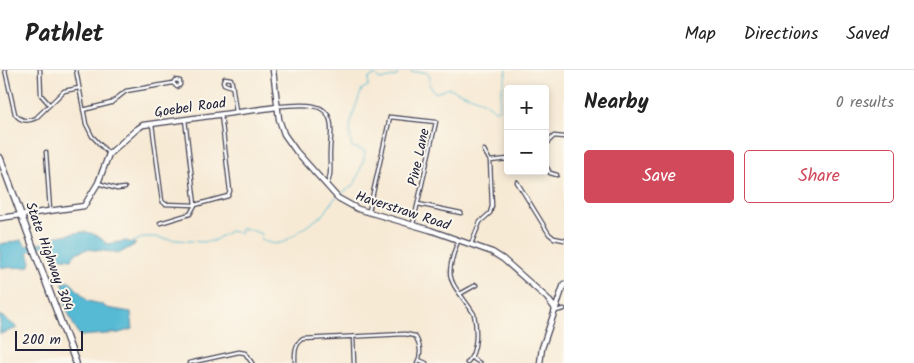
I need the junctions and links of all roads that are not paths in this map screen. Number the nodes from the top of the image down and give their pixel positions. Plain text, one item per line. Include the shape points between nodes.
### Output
1 (5, 70) edge
2 (40, 70) edge
3 (77, 70) edge
4 (273, 70) edge
5 (172, 84) dead end
6 (232, 86) dead end
7 (79, 88) junction
8 (49, 104) junction
9 (277, 106) junction
10 (83, 110) junction
11 (236, 112) junction
12 (221, 115) junction
13 (185, 119) junction
14 (152, 124) junction
15 (564, 137) edge
16 (549, 141) edge
17 (484, 150) dead end
18 (46, 152) dead end
19 (109, 154) junction
20 (0, 158) edge
21 (504, 159) edge
22 (490, 161) junction
23 (549, 171) edge
24 (557, 176) dead end
25 (516, 182) dead end
26 (98, 183) junction
27 (326, 186) junction
28 (125, 188) dead end
29 (418, 204) junction
30 (194, 205) junction
31 (50, 212) junction
32 (368, 213) junction
33 (461, 213) dead end
34 (21, 215) junction
35 (0, 218) edge
36 (160, 223) dead end
37 (413, 226) junction
38 (458, 240) junction
39 (564, 240) edge
40 (471, 244) junction
41 (564, 284) edge
42 (476, 285) dead end
43 (460, 294) junction
44 (564, 310) edge
45 (555, 311) junction
46 (354, 337) junction
47 (472, 358) junction
48 (418, 361) edge
49 (76, 363) edge
50 (189, 363) edge
51 (252, 363) edge
52 (295, 363) edge
53 (354, 363) edge
54 (426, 363) edge
55 (468, 363) edge
56 (480, 363) edge
57 (540, 363) edge

1 - 8 street via 18,118 31,121
2 - 8 street via 41,95
3 - 7 street
4 - 9 street, Haverstraw Road
5 - 10 street via 126,91 111,102
6 - 11 street
7 - 8 street via 64,91
7 - 10 street
9 - 11 street, Goebel Road
9 - 27 street, Haverstraw Road via 287,140
9 - 27 street via 311,105 321,108 328,116 331,126 330,171
10 - 19 street via 92,136
11 - 12 street, Goebel Road
12 - 13 street, Goebel Road
12 - 30 street via 230,188 228,196
13 - 14 street, Goebel Road
13 - 30 street
14 - 19 street, Goebel Road via 137,128
14 - 30 street via 160,198 165,204
15 - 16 street via 554,136
17 - 22 street
18 - 31 street
19 - 26 street, Goebel Road
20 - 34 main road, State Highway 304
21 - 22 street
22 - 40 street via 492,206 490,213 480,222
23 - 24 street
25 - 39 street via 550,234
26 - 28 street via 120,190
26 - 31 street, Goebel Road via 84,206
27 - 32 street, Haverstraw Road via 344,202
29 - 32 street, Pine Lane via 436,122 390,117
29 - 33 street
29 - 37 street, Pine Lane
30 - 36 street via 190,214
31 - 34 street, Goebel Road
32 - 37 street, Haverstraw Road
34 - 35 street, Goebel Road
34 - 49 main road, State Highway 304
37 - 38 street, Haverstraw Road
38 - 40 street, Haverstraw Road
38 - 43 street via 449,269 450,279
40 - 45 street, Haverstraw Road via 503,259 547,298
41 - 45 street
42 - 43 street
43 - 47 street via 476,320
44 - 45 street
45 - 57 street
46 - 48 street via 415,336 419,343
46 - 52 street via 303,339 296,347
46 - 53 street
47 - 55 street
47 - 56 street
48 - 54 street
50 - 51 street via 238,352 248,356

